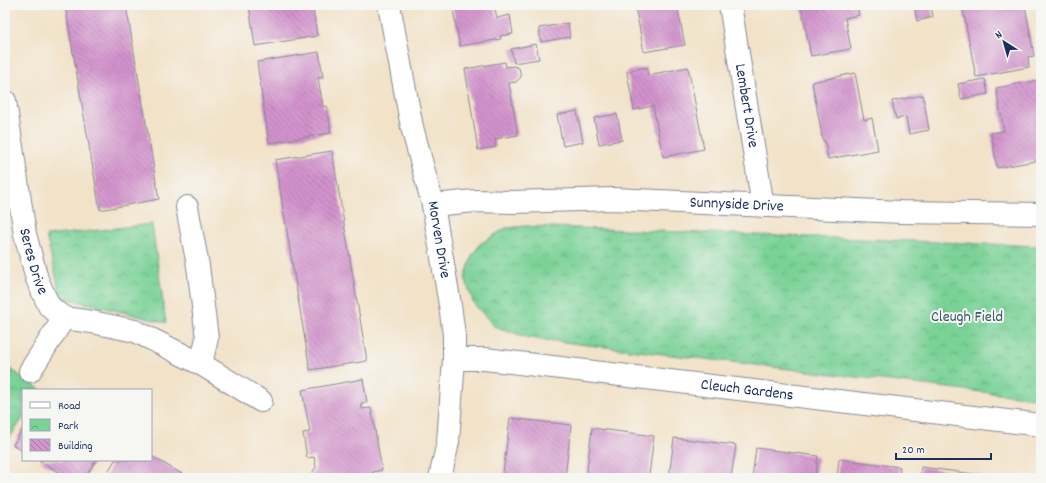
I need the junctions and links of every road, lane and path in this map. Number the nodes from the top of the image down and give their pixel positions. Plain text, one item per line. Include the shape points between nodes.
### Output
1 (389, 5) edge
2 (730, 5) edge
3 (5, 101) edge
4 (433, 205) junction
5 (764, 206) junction
6 (186, 207) dead end
7 (1041, 214) edge
8 (64, 318) junction
9 (454, 358) junction
10 (201, 364) junction
11 (30, 371) dead end
12 (261, 401) dead end
13 (1041, 425) edge
14 (440, 478) edge

1 - 4 street, Morven Drive via 412,127
2 - 5 street, Lembert Drive
3 - 8 street, Seres Drive via 25,234 37,279 49,306
4 - 5 street, Sunnyside Drive via 475,201 614,200
4 - 9 street, Morven Drive via 450,305
5 - 7 street, Sunnyside Drive via 901,212
6 - 10 street via 198,266 207,338
8 - 10 street via 135,331
8 - 11 street
9 - 13 street, Cleuch Gardens via 485,359
9 - 14 street, Morven Drive via 448,442
10 - 12 street

